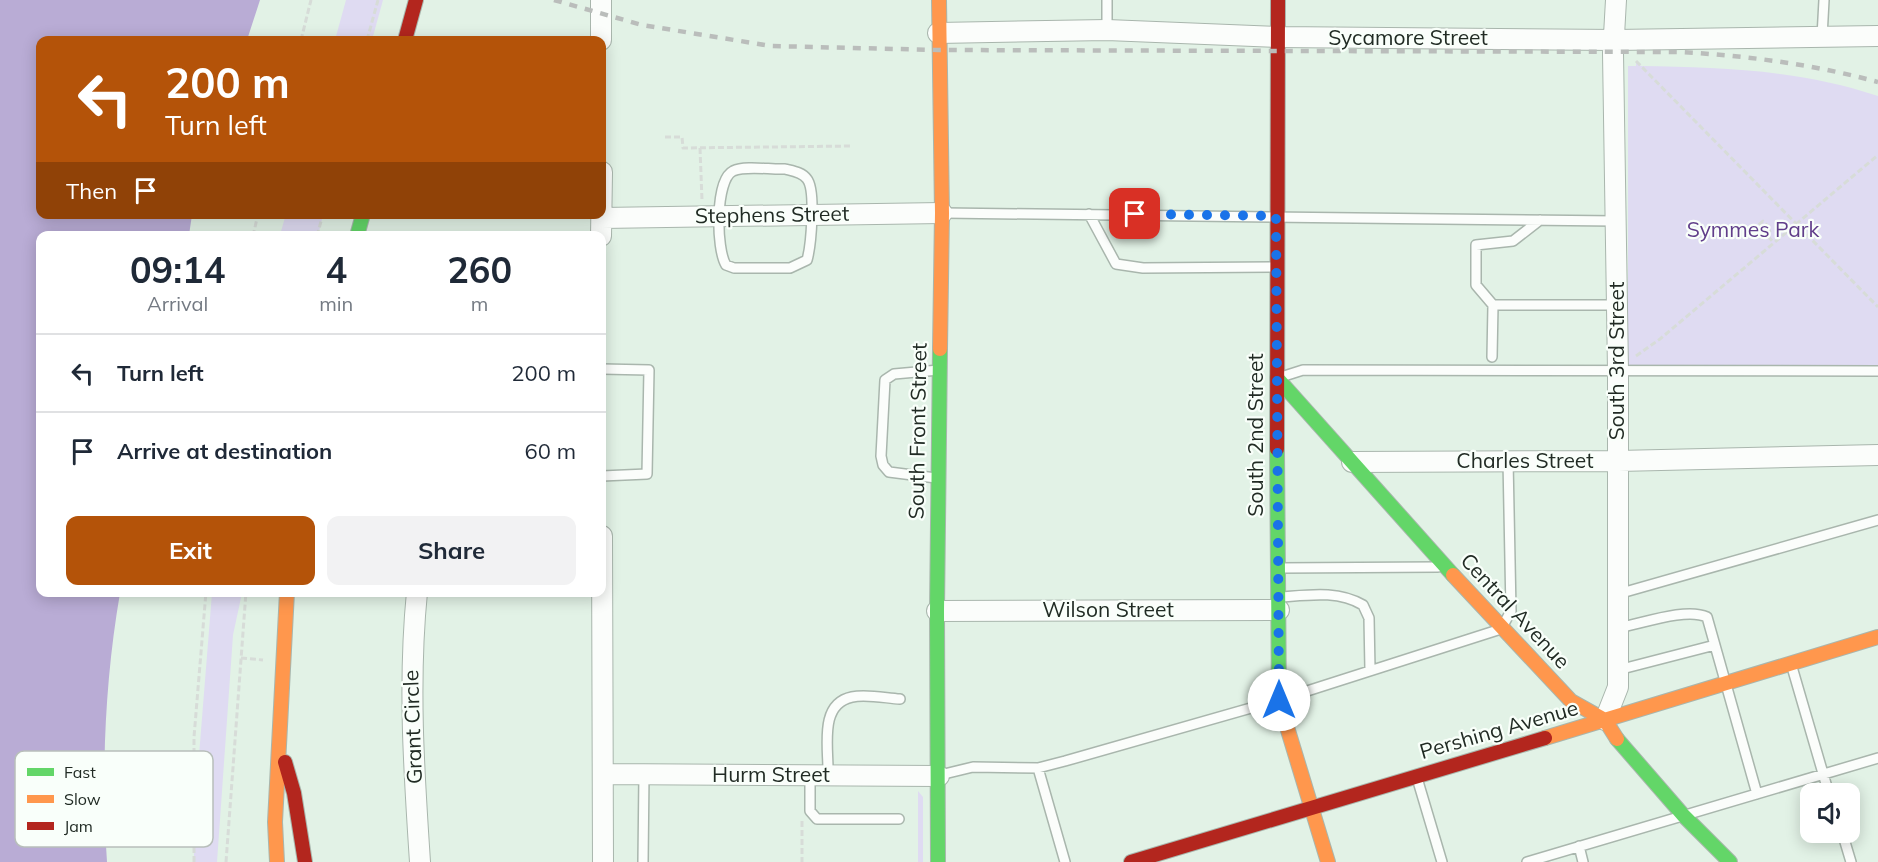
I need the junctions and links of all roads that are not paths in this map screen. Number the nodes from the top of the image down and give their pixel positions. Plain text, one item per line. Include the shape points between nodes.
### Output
1 (416, 0) edge
2 (601, 0) edge
3 (939, 0) edge
4 (1107, 0) edge
5 (1278, 0) edge
6 (1616, 0) edge
7 (1824, 0) edge
8 (1107, 30) junction
9 (938, 33) junction
10 (406, 36) edge
11 (601, 36) edge
12 (1878, 36) edge
13 (1278, 37) junction
14 (1822, 37) junction
15 (1616, 40) junction
16 (942, 213) junction
17 (1089, 214) junction
18 (811, 215) junction
19 (720, 216) junction
20 (1276, 216) junction
21 (1539, 220) junction
22 (1616, 221) junction
23 (601, 227) edge
24 (1276, 267) junction
25 (1493, 305) junction
26 (1617, 305) junction
27 (1492, 357) dead end
28 (606, 369) edge
29 (940, 370) junction
30 (1618, 371) junction
31 (1878, 371) edge
32 (1277, 378) junction
33 (1878, 456) edge
34 (1508, 460) junction
35 (1618, 461) junction
36 (1352, 462) junction
37 (606, 476) edge
38 (939, 478) junction
39 (1878, 520) edge
40 (1446, 567) junction
41 (1278, 568) junction
42 (1618, 594) junction
43 (287, 597) edge
44 (417, 597) edge
45 (602, 597) edge
46 (1279, 604) junction
47 (937, 611) junction
48 (1618, 628) junction
49 (1501, 629) junction
50 (1878, 638) edge
51 (1715, 645) junction
52 (1792, 664) junction
53 (1370, 670) junction
54 (1618, 670) junction
55 (1726, 684) junction
56 (900, 699) dead end
57 (1279, 700) junction
58 (1605, 720) junction
59 (279, 741) junction
60 (1878, 758) edge
61 (1038, 768) junction
62 (603, 774) junction
63 (644, 774) junction
64 (1822, 774) junction
65 (819, 775) junction
66 (939, 776) junction
67 (1416, 776) junction
68 (1825, 783) edge
69 (1757, 794) junction
70 (1311, 806) junction
71 (1683, 815) junction
72 (899, 819) dead end
73 (1845, 843) edge
74 (1579, 846) junction
75 (277, 862) edge
76 (305, 862) edge
77 (420, 862) edge
78 (603, 862) edge
79 (643, 862) edge
80 (938, 862) edge
81 (1065, 862) edge
82 (1131, 862) edge
83 (1328, 862) edge
84 (1442, 862) edge
85 (1527, 862) edge
86 (1583, 862) edge
87 (1730, 862) edge
88 (1851, 862) edge

1 - 10 street
2 - 11 street
3 - 9 street, South Front Street
4 - 8 lane
5 - 13 street, South 2nd Street
6 - 15 street, South 3rd Street
7 - 14 lane
8 - 9 street, Sycamore Street
8 - 13 street, Sycamore Street
9 - 16 street, South Front Street
12 - 14 street, Sycamore Street
13 - 15 street, Sycamore Street
13 - 20 street, South 2nd Street
14 - 15 street, Sycamore Street
15 - 22 street, South 3rd Street
16 - 17 lane
16 - 18 street, Stephens Street
16 - 29 street, South Front Street
17 - 20 lane
17 - 24 lane via 1116,264 1143,268
18 - 19 street, Stephens Street
18 - 19 lane via 808,179 797,172 735,170 721,186
18 - 19 lane via 807,260 790,268 726,265 721,253
19 - 23 street, Stephens Street
20 - 21 lane
20 - 24 street, South 2nd Street
21 - 22 lane
21 - 25 lane via 1513,241 1476,245 1476,285
22 - 26 street, South 3rd Street
24 - 32 street, South 2nd Street
25 - 26 lane
25 - 27 lane
26 - 30 street, South 3rd Street
28 - 37 lane via 649,370 647,474
29 - 38 street, South Front Street
29 - 38 lane via 894,374 885,380 881,456 889,472
30 - 31 lane
30 - 32 lane via 1303,370
30 - 35 street, South 3rd Street
32 - 36 street, Central Avenue
32 - 41 street, South 2nd Street
33 - 35 street, Charles Street
34 - 35 street, Charles Street
34 - 36 street, Charles Street
34 - 49 lane via 1511,611
35 - 42 street, South 3rd Street
36 - 40 street, Central Avenue
38 - 47 street, South Front Street
39 - 42 lane
40 - 41 lane
40 - 49 street, Central Avenue
41 - 46 street, South 2nd Street
42 - 48 street, South 3rd Street
43 - 59 street
44 - 77 street, Grant Circle via 411,665 412,744
45 - 62 street
46 - 47 street, Wilson Street
46 - 53 lane via 1322,594 1345,597 1363,605 1369,618
46 - 57 street, South 2nd Street
47 - 66 street, South Front Street
48 - 51 lane via 1700,614 1707,617
48 - 54 street, South 3rd Street
49 - 53 lane
49 - 58 street, Central Avenue via 1570,701
50 - 52 street, Pershing Avenue
51 - 54 lane
51 - 55 lane
52 - 55 street, Pershing Avenue
52 - 64 lane
53 - 57 lane
54 - 58 street, South 3rd Street via 1618,687
55 - 58 street, Pershing Avenue
55 - 69 lane
56 - 65 lane via 853,696 838,702 828,722
57 - 61 lane
57 - 70 street, South 2nd Street
58 - 67 street, Pershing Avenue
58 - 71 street, Central Avenue via 1615,737
59 - 75 street
59 - 76 street via 294,793
60 - 64 lane
61 - 66 lane via 974,767
61 - 81 lane
62 - 63 street, Hurm Street
62 - 78 street
63 - 65 street, Hurm Street
63 - 79 lane
64 - 68 lane
64 - 69 lane
65 - 66 street, Hurm Street
65 - 72 lane via 810,811 817,819
66 - 80 street, South Front Street
67 - 70 street, Pershing Avenue
67 - 84 lane
69 - 71 lane
70 - 82 street, Pershing Avenue
70 - 83 street, South 2nd Street
71 - 74 lane
71 - 87 street, Central Avenue
73 - 88 lane
74 - 85 lane
74 - 86 lane

